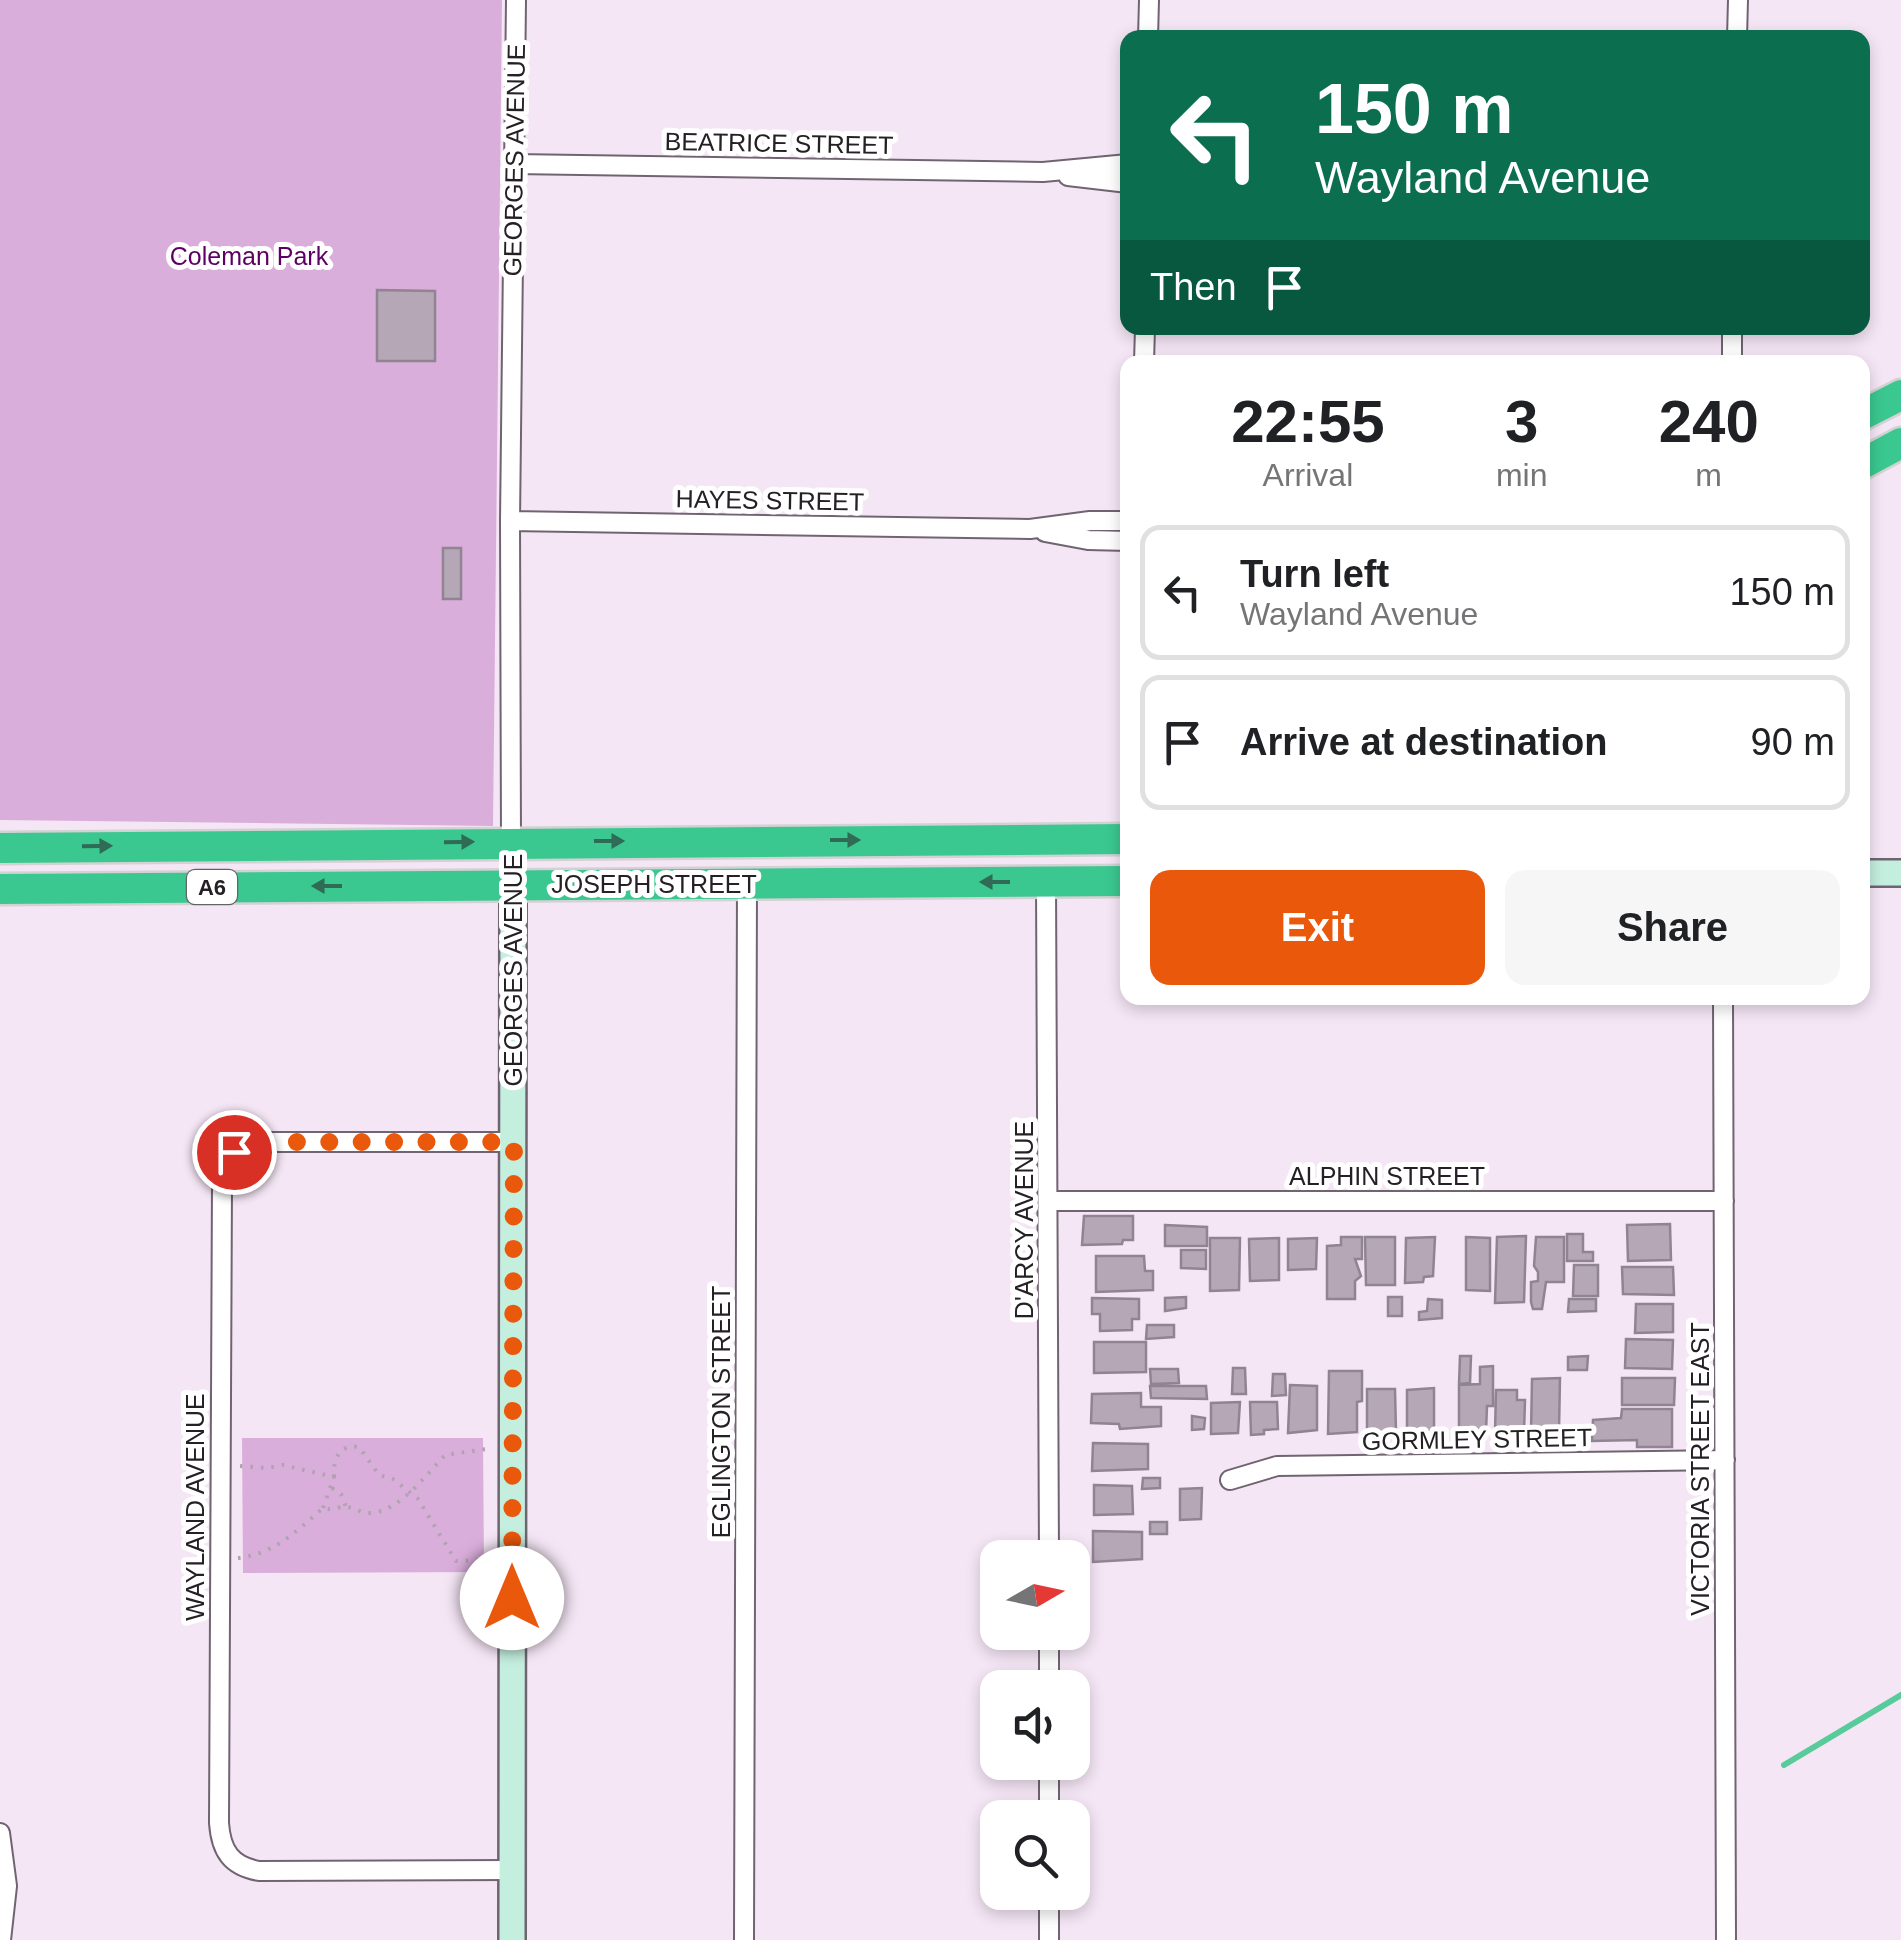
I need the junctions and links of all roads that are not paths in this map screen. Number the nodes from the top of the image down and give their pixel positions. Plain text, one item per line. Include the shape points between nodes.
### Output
1 (516, 0) edge
2 (1149, 0) edge
3 (1738, 0) edge
4 (1148, 30) edge
5 (1737, 30) edge
6 (514, 164) junction
7 (1120, 165) edge
8 (1043, 172) junction
9 (1120, 182) edge
10 (1901, 395) edge
11 (1870, 411) edge
12 (1901, 443) edge
13 (1870, 460) edge
14 (1120, 520) edge
15 (510, 521) junction
16 (1030, 529) junction
17 (1120, 541) edge
18 (1120, 839) edge
19 (512, 842) junction
20 (0, 848) edge
21 (1870, 873) edge
22 (1901, 873) edge
23 (1120, 881) edge
24 (1046, 882) junction
25 (512, 884) junction
26 (747, 884) junction
27 (0, 889) edge
28 (1722, 1005) edge
29 (514, 1142) junction
30 (1050, 1201) junction
31 (1724, 1201) junction
32 (1725, 1460) junction
33 (1230, 1480) dead end
34 (1049, 1540) edge
35 (0, 1834) edge
36 (512, 1870) junction
37 (1049, 1910) edge
38 (0, 1940) edge
39 (512, 1940) edge
40 (744, 1940) edge
41 (1049, 1940) edge
42 (1726, 1940) edge

1 - 6 street, GEORGES AVENUE
2 - 4 street
3 - 5 street
6 - 8 street, BEATRICE STREET
6 - 15 street, GEORGES AVENUE
7 - 8 street, BEATRICE STREET
8 - 9 street, BEATRICE STREET
10 - 11 highway
12 - 13 highway
14 - 16 street, HAYES STREET
15 - 16 street, HAYES STREET
15 - 19 street, GEORGES AVENUE
16 - 17 street, HAYES STREET
19 -> 18 highway, JOSEPH STREET / A6
20 -> 19 highway, JOSEPH STREET / A6
19 - 25 highway, GEORGES AVENUE
21 - 22 main road
23 - 24 highway, JOSEPH STREET / A6
24 -> 26 highway, JOSEPH STREET / A6
24 - 30 street, D'ARCY AVENUE
25 - 26 highway, JOSEPH STREET / A6
25 -> 27 highway, JOSEPH STREET / A6
25 - 29 main road, GEORGES AVENUE
26 - 40 street, EGLINGTON STREET
28 - 31 street, VICTORIA STREET EAST
29 - 36 main road, GEORGES AVENUE
29 - 36 street, WAYLAND AVENUE via 266,1142 245,1146 226,1161 219,1823 224,1850 244,1868
30 - 31 street, ALPHIN STREET
30 - 34 street, D'ARCY AVENUE
31 - 32 street, VICTORIA STREET EAST
32 - 33 street, GORMLEY STREET via 1277,1466
32 - 42 street, VICTORIA STREET EAST
35 - 38 street via 8,1886
36 - 39 main road, GEORGES AVENUE
37 - 41 street

